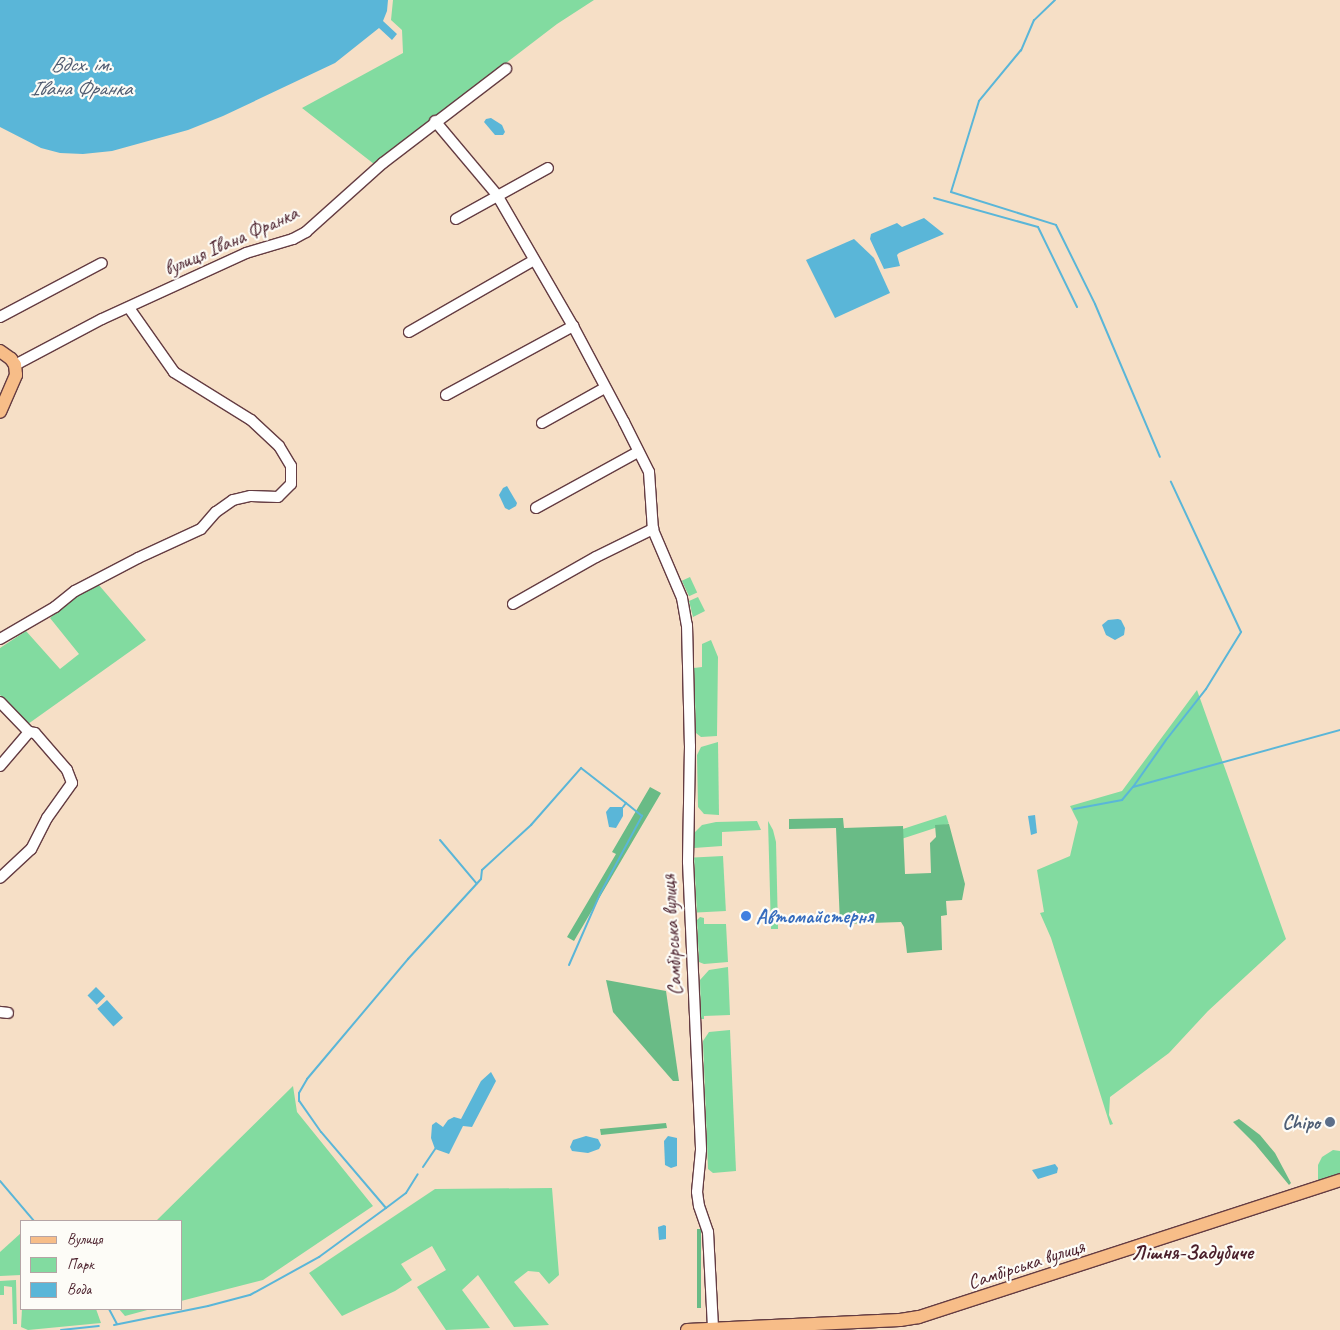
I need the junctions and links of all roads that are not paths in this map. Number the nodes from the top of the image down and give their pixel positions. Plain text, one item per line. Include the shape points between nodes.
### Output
1 (506, 69) dead end
2 (435, 122) junction
3 (548, 168) dead end
4 (497, 195) junction
5 (456, 219) dead end
6 (534, 260) junction
7 (102, 263) dead end
8 (129, 308) junction
9 (0, 317) edge
10 (573, 326) junction
11 (409, 332) dead end
12 (0, 351) edge
13 (15, 365) junction
14 (606, 388) junction
15 (446, 394) dead end
16 (0, 412) edge
17 (542, 423) dead end
18 (638, 452) junction
19 (536, 508) dead end
20 (653, 529) junction
21 (513, 604) dead end
22 (0, 639) edge
23 (0, 702) edge
24 (29, 732) junction
25 (0, 766) edge
26 (1, 878) edge
27 (1340, 1180) edge
28 (862, 1326) edge
29 (711, 1329) edge
30 (687, 1330) edge

1 - 2 street, вулиця Івана Франка
2 - 4 street, Самбірська вулиця
2 - 8 street, вулиця Івана Франка via 306,232 246,253
3 - 4 street
4 - 5 street
4 - 6 street, Самбірська вулиця
6 - 10 street, Самбірська вулиця
6 - 11 street
7 - 9 street
8 - 13 street, вулиця Івана Франка via 59,340
8 - 22 street via 174,372 251,420 278,446 291,466 291,484 278,497 251,496 233,500 216,512 201,529 74,592
10 - 14 street, Самбірська вулиця
10 - 15 street
12 - 13 main road
13 - 16 main road via 14,381
14 - 17 street
14 - 18 street, Самбірська вулиця
18 - 19 street
18 - 20 street, Самбірська вулиця via 650,479
20 - 21 street
20 - 29 street, Самбірська вулиця via 682,598 687,625 688,862 702,1150 698,1192 708,1232
23 - 24 street
24 - 25 street
24 - 26 street via 35,733 72,782 31,848
27 - 28 main road, Самбірська вулиця via 936,1313
28 - 29 main road, Самбірська вулиця
29 - 30 main road, Самбірська вулиця

